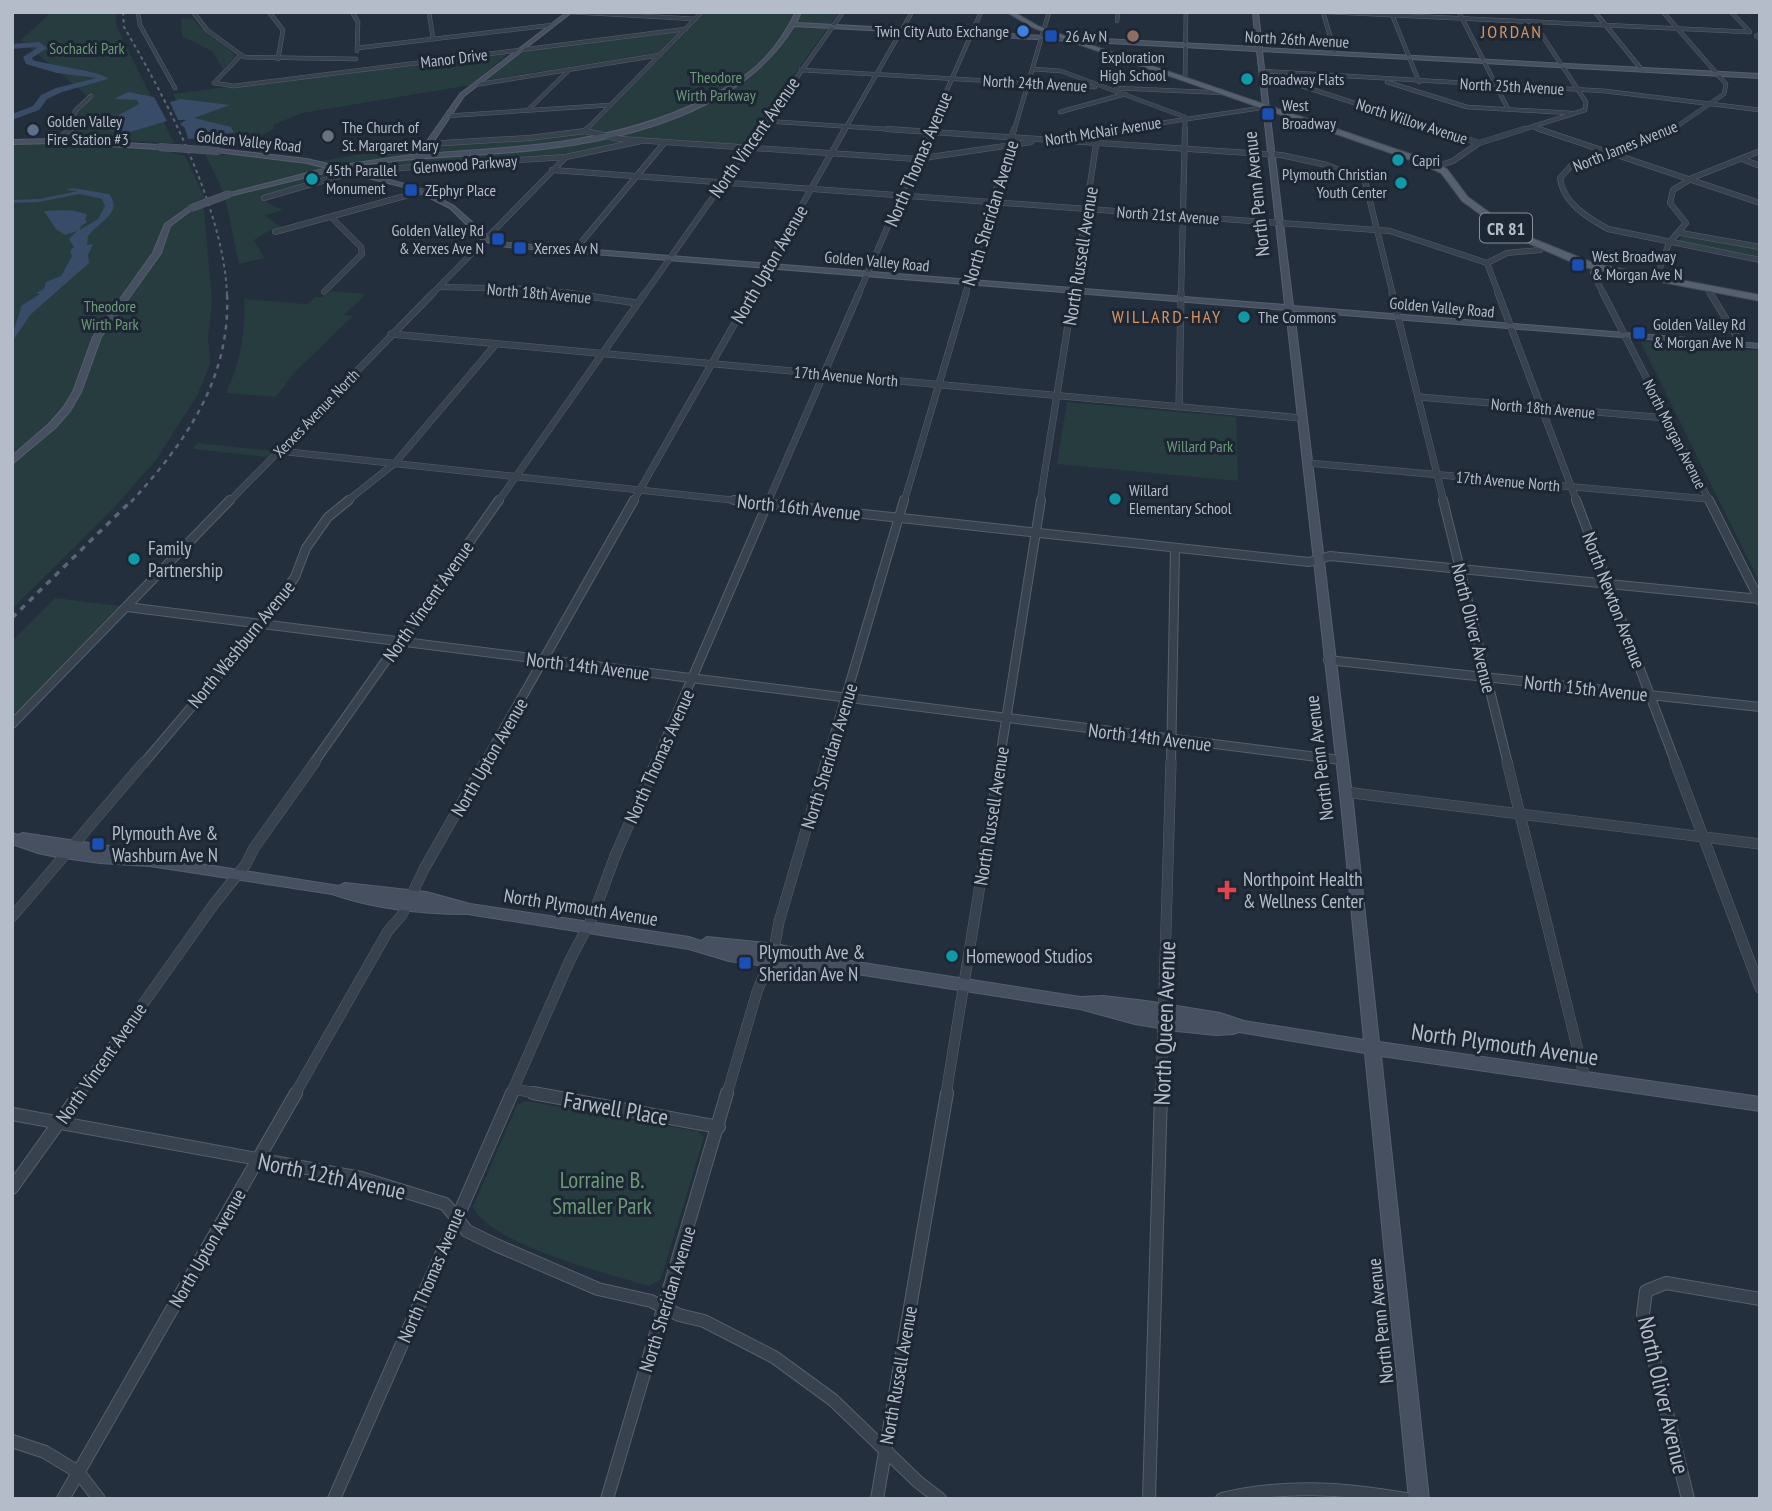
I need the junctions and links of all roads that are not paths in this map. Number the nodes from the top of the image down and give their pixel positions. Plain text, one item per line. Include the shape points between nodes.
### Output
1 (138, 12) edge
2 (193, 12) edge
3 (270, 12) edge
4 (352, 12) edge
5 (429, 12) edge
6 (562, 12) edge
7 (570, 12) edge
8 (702, 12) edge
9 (799, 12) edge
10 (843, 12) edge
11 (912, 12) edge
12 (981, 12) edge
13 (1009, 12) edge
14 (1049, 12) edge
15 (1118, 12) edge
16 (1186, 12) edge
17 (1255, 12) edge
18 (1326, 12) edge
19 (1459, 12) edge
20 (1595, 12) edge
21 (1663, 12) edge
22 (1731, 12) edge
23 (635, 14) edge
24 (1391, 14) edge
25 (696, 19) junction
26 (1462, 19) junction
27 (1116, 21) dead end
28 (1534, 23) junction
29 (792, 24) junction
30 (553, 25) junction
31 (545, 26) junction
32 (832, 26) junction
33 (1606, 26) junction
34 (686, 29) junction
35 (1043, 29) junction
36 (903, 30) junction
37 (1679, 30) junction
38 (1749, 32) joint
39 (972, 34) junction
40 (1041, 37) junction
41 (433, 39) junction
42 (1070, 39) junction
43 (1186, 46) junction
44 (357, 48) junction
45 (1260, 49) junction
46 (522, 50) junction
47 (514, 51) junction
48 (1335, 54) junction
49 (660, 55) junction
50 (240, 56) junction
51 (509, 58) junction
52 (1409, 58) junction
53 (278, 59) junction
54 (356, 59) junction
55 (1485, 62) junction
56 (1563, 66) junction
57 (571, 69) junction
58 (1033, 69) junction
59 (801, 70) junction
60 (1642, 70) junction
61 (356, 71) junction
62 (1264, 73) junction
63 (877, 74) junction
64 (1720, 74) junction
65 (1760, 76) edge
66 (1375, 78) junction
67 (952, 79) junction
68 (1185, 79) junction
69 (1418, 80) junction
70 (1029, 83) junction
71 (474, 85) junction
72 (1496, 85) junction
73 (175, 88) dead end
74 (1107, 88) junction
75 (1578, 89) junction
76 (1417, 91) junction
77 (1226, 93) junction
78 (1125, 94) junction
79 (91, 96) dead end
80 (1714, 103) junction
81 (611, 105) junction
82 (1267, 107) junction
83 (1508, 109) junction
84 (528, 110) junction
85 (1760, 110) edge
86 (1060, 112) dead end
87 (1578, 114) junction
88 (446, 116) junction
89 (1185, 119) junction
90 (765, 121) junction
91 (847, 126) junction
92 (1533, 127) junction
93 (585, 131) junction
94 (929, 132) junction
95 (1098, 132) junction
96 (606, 136) junction
97 (1013, 137) junction
98 (1049, 139) junction
99 (57, 141) junction
100 (641, 141) junction
101 (12, 142) edge
102 (665, 142) junction
103 (1097, 142) junction
104 (1479, 143) junction
105 (428, 144) junction
106 (1010, 145) junction
107 (747, 148) junction
108 (1184, 148) junction
109 (1609, 151) junction
110 (1760, 151) edge
111 (831, 154) junction
112 (1273, 154) junction
113 (420, 156) junction
114 (566, 157) junction
115 (389, 159) junction
116 (917, 159) junction
117 (1742, 159) junction
118 (307, 161) junction
119 (371, 161) junction
120 (1760, 166) edge
121 (1435, 167) junction
122 (335, 168) junction
123 (552, 170) junction
124 (339, 176) junction
125 (366, 176) junction
126 (636, 177) junction
127 (293, 178) junction
128 (1692, 178) junction
129 (722, 183) junction
130 (812, 189) junction
131 (423, 191) junction
132 (901, 196) junction
133 (264, 198) dead end
134 (993, 202) junction
135 (1760, 203) edge
136 (191, 208) joint
137 (1087, 209) junction
138 (1182, 216) junction
139 (331, 217) junction
140 (1280, 223) junction
141 (1379, 230) junction
142 (275, 232) dead end
143 (1681, 233) junction
144 (486, 239) junction
145 (1670, 243) junction
146 (1760, 247) edge
147 (1539, 250) junction
148 (574, 251) junction
149 (669, 258) junction
150 (1760, 260) edge
151 (1487, 263) junction
152 (767, 266) junction
153 (1595, 266) junction
154 (868, 274) junction
155 (1656, 279) junction
156 (969, 283) junction
157 (1676, 284) junction
158 (440, 287) junction
159 (1074, 291) junction
160 (324, 292) dead end
161 (1710, 293) junction
162 (1181, 300) junction
163 (1760, 300) edge
164 (638, 303) junction
165 (1290, 309) junction
166 (1399, 318) junction
167 (1511, 326) junction
168 (391, 334) junction
169 (1625, 335) junction
170 (496, 344) junction
171 (1742, 345) junction
172 (1760, 346) edge
173 (602, 354) junction
174 (712, 364) junction
175 (824, 374) junction
176 (939, 385) junction
177 (1058, 396) junction
178 (1419, 397) junction
179 (1179, 407) junction
180 (1541, 408) junction
181 (1301, 418) junction
182 (1667, 418) junction
183 (279, 451) junction
184 (12, 461) edge
185 (1308, 463) junction
186 (395, 464) junction
187 (1437, 474) junction
188 (516, 476) junction
189 (1571, 486) junction
190 (640, 489) junction
191 (1708, 499) junction
192 (768, 504) junction
193 (899, 518) junction
194 (1037, 533) junction
195 (1175, 548) junction
196 (1318, 557) junction
197 (1460, 568) junction
198 (1607, 583) junction
199 (1759, 600) edge
200 (127, 607) junction
201 (260, 626) junction
202 (400, 642) junction
203 (545, 660) junction
204 (1328, 660) junction
205 (1486, 678) junction
206 (694, 680) junction
207 (1650, 695) junction
208 (847, 698) junction
209 (1760, 707) edge
210 (1007, 719) junction
211 (12, 724) edge
212 (1170, 740) junction
213 (1341, 760) junction
214 (1345, 792) junction
215 (1520, 814) junction
216 (1702, 836) junction
217 (13, 838) edge
218 (1760, 844) edge
219 (73, 848) junction
220 (239, 874) junction
221 (411, 900) junction
222 (12, 917) edge
223 (588, 928) junction
224 (772, 955) junction
225 (965, 985) junction
226 (1760, 988) edge
227 (1165, 1015) junction
228 (1372, 1048) junction
229 (1585, 1079) junction
230 (513, 1089) junction
231 (1760, 1104) edge
232 (12, 1114) edge
233 (59, 1123) junction
234 (719, 1127) junction
235 (257, 1160) junction
236 (12, 1188) edge
237 (457, 1217) junction
238 (1760, 1298) edge
239 (665, 1307) junction
240 (12, 1441) edge
241 (885, 1449) junction
242 (78, 1472) junction
243 (63, 1499) edge
244 (99, 1499) edge
245 (334, 1499) edge
246 (607, 1499) edge
247 (877, 1499) edge
248 (940, 1499) edge
249 (1149, 1499) edge
250 (1222, 1499) edge
251 (1405, 1499) edge
252 (1419, 1499) edge
253 (1688, 1499) edge

1 - 73 street via 139,25
2 - 50 street via 206,30
3 - 53 street via 283,30
4 - 44 street via 357,18
5 - 41 street
6 - 31 street
7 - 23 street
7 - 30 street
8 - 25 street
9 - 29 street
10 - 32 street, North Vincent Avenue
11 - 36 street, North Upton Avenue
12 - 39 street, North Thomas Avenue
13 - 35 main road, CR 81
14 - 35 street, North Sheridan Avenue
15 - 27 street
16 - 43 street
17 - 45 street, North Penn Avenue
18 - 24 street
18 - 48 street
19 - 26 street
20 - 33 street
21 - 37 street
22 - 38 street
23 - 25 street
24 - 26 street
24 - 52 street
25 - 34 street
26 - 28 street
26 - 55 street
28 - 33 street
28 - 56 street
29 - 32 street, North 26th Avenue
29 - 96 street via 766,60 732,86 679,111
30 - 31 street
30 - 46 street
31 - 41 street
31 - 47 street
32 - 36 street, North 26th Avenue
32 - 59 street, North Vincent Avenue
33 - 37 street
33 - 60 street
34 - 46 street, Manor Drive
34 - 49 street
35 - 40 street, North Sheridan Avenue
35 - 42 main road, CR 81
36 - 39 street, North 26th Avenue
36 - 63 street, North Upton Avenue
37 - 38 street
37 - 64 street
39 - 40 street, North 26th Avenue
39 - 67 street, North Thomas Avenue
40 - 42 street, North 26th Avenue
40 - 58 street, North Sheridan Avenue
41 - 44 street
42 - 43 street, North 26th Avenue
42 - 68 main road, CR 81
43 - 45 street, North 26th Avenue
43 - 68 street
44 - 54 street
45 - 48 street, North 26th Avenue
45 - 62 street, North Penn Avenue
46 - 47 street, Manor Drive
46 - 51 street
47 - 51 street
47 - 61 street, Manor Drive
48 - 52 street, North 26th Avenue
49 - 57 street
49 - 81 street
50 - 53 street
50 - 61 street, Manor Drive via 214,83 222,86
51 - 71 street
52 - 55 street, North 26th Avenue
52 - 69 street
53 - 54 street
54 - 61 street
55 - 56 street, North 26th Avenue
55 - 72 street
56 - 60 street, North 26th Avenue
56 - 75 street
57 - 71 street
57 - 84 street
58 - 70 street, North Sheridan Avenue
58 - 74 street via 1061,71
59 - 63 street, North 24th Avenue
59 - 90 street, North Vincent Avenue
60 - 64 street, North 26th Avenue
62 - 66 street, North 25th Avenue
62 - 82 street, North Penn Avenue
62 - 104 street, North Willow Avenue
63 - 67 street, North 24th Avenue
63 - 91 street, North Upton Avenue
64 - 65 street, North 26th Avenue
64 - 80 street via 1726,90
66 - 69 street, North 25th Avenue
66 - 76 street
67 - 70 street, North 24th Avenue
67 - 94 street, North Thomas Avenue
68 - 77 main road, CR 81
69 - 72 street, North 25th Avenue
69 - 76 street via 1422,89
70 - 74 street, North 24th Avenue
70 - 97 street, North Sheridan Avenue
71 - 88 street
72 - 75 street, North 25th Avenue
72 - 83 street
74 - 77 street, North 24th Avenue
74 - 78 street
75 - 80 street, North 25th Avenue
75 - 87 street via 1587,106
76 - 83 street via 1467,107
77 - 82 main road, CR 81
78 - 86 street
78 - 89 street
79 - 99 street via 70,119 70,131
80 - 85 street, North 25th Avenue
80 - 109 street, North James Avenue via 1679,125
81 - 84 street
81 - 93 street
82 - 89 street, North McNair Avenue
82 - 112 street, North Penn Avenue
82 - 121 main road, CR 81
83 - 87 street
84 - 88 street
87 - 92 street
88 - 105 street
89 - 95 street, North McNair Avenue
89 - 108 street
90 - 91 street
90 - 107 street, North Vincent Avenue
91 - 94 street
91 - 111 street, North Upton Avenue
92 - 104 street
92 - 109 street
93 - 96 street, Glenwood Parkway
93 - 105 street, Glenwood Parkway
94 - 97 street
94 - 116 street, North Thomas Avenue
95 - 98 street, North McNair Avenue
95 - 103 street, North Russell Avenue
96 - 100 street, North McNair Avenue
96 - 113 street via 539,147
97 - 98 street
97 - 106 street, North Sheridan Avenue
98 - 103 street
98 - 106 street, North McNair Avenue
99 - 101 street, Golden Valley Road
99 - 118 street, Golden Valley Road, bridge
100 - 102 street, North McNair Avenue
100 - 114 street
102 - 107 street, North McNair Avenue
102 - 126 street
103 - 108 street
103 - 137 street, North Russell Avenue
104 - 121 street via 1448,166
105 - 113 street
106 - 116 street, North McNair Avenue
106 - 134 street, North Sheridan Avenue
107 - 111 street, North McNair Avenue
107 - 129 street, North Vincent Avenue
108 - 112 street
108 - 138 street
109 - 128 street
109 - 145 street, North James Avenue via 1566,169 1560,178 1565,193 1597,224
110 - 117 street
111 - 116 street, North McNair Avenue
111 - 130 street, North Upton Avenue
112 - 140 street, North Penn Avenue
112 - 141 street, North Oliver Avenue via 1318,162 1362,178
113 - 115 street
114 - 123 street, Xerxes Avenue North
114 - 125 street, Glenwood Parkway via 400,168
115 - 119 street
115 - 125 street
116 - 132 street, North Thomas Avenue
117 - 120 street
117 - 128 street
118 - 119 street
118 - 122 street, Golden Valley Road
118 - 127 street via 305,172
119 - 122 street
121 - 147 main road, CR 81 via 1463,206
121 - 153 main road, CR 81 via 1444,171 1471,205 1498,223
122 - 125 street, Golden Valley Road
122 - 127 street
123 - 126 street, North 21st Avenue
123 - 144 street, Xerxes Avenue North
124 - 125 street
124 - 127 street
124 - 133 street
125 - 131 street, Golden Valley Road
126 - 129 street, North 21st Avenue
126 - 148 street
127 - 136 street, bridge
128 - 135 street
128 - 143 street via 1670,195 1673,209 1686,223
129 - 130 street, North 21st Avenue
129 - 149 street, North Vincent Avenue
130 - 132 street, North 21st Avenue
130 - 152 street, North Upton Avenue
131 - 139 street
131 - 144 street, Golden Valley Road via 452,207
132 - 134 street, North 21st Avenue
132 - 154 street, North Thomas Avenue
134 - 137 street, North 21st Avenue
134 - 156 street, North Sheridan Avenue
136 - 184 street via 167,225 158,253 97,337 66,409
137 - 138 street, North 21st Avenue
137 - 159 street, North Russell Avenue
138 - 140 street, North 21st Avenue
138 - 162 street
139 - 142 street
139 - 160 street via 358,243 362,254
140 - 141 street, North 21st Avenue
140 - 165 street, North Penn Avenue
141 - 151 street, North 21st Avenue
141 - 166 street, North Oliver Avenue
143 - 145 street
143 - 146 street
144 - 148 street, Golden Valley Road
144 - 158 street, Xerxes Avenue North
145 - 150 street, North James Avenue
145 - 155 street
147 - 151 street via 1507,253
147 - 153 main road, CR 81
148 - 149 street, Golden Valley Road
149 - 152 street, Golden Valley Road
149 - 164 street, North Vincent Avenue
151 - 167 street, North Newton Avenue
152 - 154 street, Golden Valley Road
152 - 174 street, North Upton Avenue
153 - 155 main road, CR 81
153 - 169 street, North Morgan Avenue via 1594,274
154 - 156 street, Golden Valley Road
154 - 175 street, North Thomas Avenue
155 - 157 main road, CR 81
156 - 159 street, Golden Valley Road
156 - 176 street, North Sheridan Avenue
157 - 161 main road, CR 81
157 - 163 main road, CR 81
158 - 164 street, North 18th Avenue via 537,289
158 - 168 street, Xerxes Avenue North
159 - 162 street, Golden Valley Road
159 - 177 street, North Russell Avenue
161 - 163 main road, CR 81
161 - 171 street
162 - 165 street, Golden Valley Road
162 - 179 street
164 - 173 street, North Vincent Avenue
165 - 166 street, Golden Valley Road
165 - 181 street, North Penn Avenue
166 - 167 street, Golden Valley Road
166 - 178 street, North Oliver Avenue
167 - 169 street, Golden Valley Road
167 - 180 street, North Newton Avenue
168 - 170 street, 17th Avenue North
168 - 183 street, Xerxes Avenue North
169 - 171 street, Golden Valley Road
169 - 182 street, North Morgan Avenue
170 - 173 street, 17th Avenue North
170 - 186 street, North Washburn Avenue
171 - 172 street, Golden Valley Road
173 - 174 street, 17th Avenue North
173 - 188 street, North Vincent Avenue
174 - 175 street, 17th Avenue North
174 - 190 street, North Upton Avenue
175 - 176 street, 17th Avenue North
175 - 192 street, North Thomas Avenue
176 - 177 street, 17th Avenue North
176 - 193 street, North Sheridan Avenue
177 - 179 street, 17th Avenue North
177 - 194 street, North Russell Avenue
178 - 180 street, North 18th Avenue
178 - 187 street, North Oliver Avenue
179 - 181 street, 17th Avenue North
180 - 182 street, North 18th Avenue
180 - 189 street, North Newton Avenue
181 - 185 street, North Penn Avenue
182 - 191 street, North Morgan Avenue
183 - 186 street, North 16th Avenue
183 - 200 street, Xerxes Avenue North
185 - 187 street, 17th Avenue North
185 - 196 street, North Penn Avenue
186 - 188 street, North 16th Avenue
186 - 201 street, North Washburn Avenue via 328,517 306,548 295,577
187 - 189 street, 17th Avenue North
187 - 197 street, North Oliver Avenue
188 - 190 street, North 16th Avenue
188 - 202 street, North Vincent Avenue
189 - 191 street, 17th Avenue North
189 - 198 street, North Newton Avenue
190 - 192 street, North 16th Avenue
190 - 203 street, North Upton Avenue
191 - 199 street, North Morgan Avenue
192 - 193 street, North 16th Avenue
192 - 206 street, North Thomas Avenue
193 - 194 street, North 16th Avenue
193 - 208 street, North Sheridan Avenue
194 - 195 street, North 16th Avenue
194 - 210 street, North Russell Avenue
195 - 196 street, North 16th Avenue via 1309,562
195 - 212 street, North Queen Avenue
196 - 197 street, North 16th Avenue
196 - 204 street, North Penn Avenue
197 - 198 street
197 - 205 street, North Oliver Avenue
198 - 199 street
198 - 207 street, North Newton Avenue
200 - 201 street, North 14th Avenue
200 - 211 street, Xerxes Avenue North
201 - 202 street, North 14th Avenue
201 - 219 street, North Washburn Avenue
202 - 203 street, North 14th Avenue
202 - 220 street, North Vincent Avenue
203 - 206 street, North 14th Avenue
203 - 221 street, North Upton Avenue via 424,869
204 - 205 street, North 15th Avenue
204 - 213 street, North Penn Avenue
205 - 207 street, North 15th Avenue
205 - 215 street, North Oliver Avenue
206 - 208 street, North 14th Avenue
206 - 223 street, North Thomas Avenue
207 - 209 street, North 15th Avenue
207 - 216 street, North Newton Avenue
208 - 210 street, North 14th Avenue
208 - 224 street, North Sheridan Avenue
210 - 212 street, North 14th Avenue
210 - 225 street, North Russell Avenue
212 - 213 street, North 14th Avenue
212 - 227 street, North Queen Avenue
213 - 214 street, North Penn Avenue
214 - 215 street
214 - 228 street, North Penn Avenue
215 - 216 street
215 - 229 street, North Oliver Avenue
216 - 218 street
216 - 226 street, North Newton Avenue
217 - 219 street, North Plymouth Avenue via 20,844
219 - 220 street, North Plymouth Avenue
219 - 222 street, North Washburn Avenue
220 - 221 street, North Plymouth Avenue via 350,895
220 - 233 street, North Vincent Avenue
221 - 223 street, North Plymouth Avenue via 458,911
221 - 235 street, North Upton Avenue
223 - 224 street, North Plymouth Avenue via 689,943 729,955
223 - 230 street, North Thomas Avenue
224 - 225 street, North Plymouth Avenue via 824,968
224 - 234 street, North Sheridan Avenue
225 - 227 street, North Plymouth Avenue via 1105,1011
225 - 241 street, North Russell Avenue
227 - 228 street, North Plymouth Avenue via 1221,1028 1244,1027
227 - 249 street, North Queen Avenue
228 - 229 street, North Plymouth Avenue
228 - 252 street, North Penn Avenue
229 - 231 street, North Plymouth Avenue
230 - 234 street, Farwell Place
230 - 237 street, North Thomas Avenue
232 - 233 street, North 12th Avenue
233 - 235 street, North 12th Avenue
233 - 236 street, North Vincent Avenue
234 - 239 street, North Sheridan Avenue
235 - 237 street, North 12th Avenue via 372,1181 449,1206
235 - 242 street, North Upton Avenue
237 - 239 street, North 12th Avenue via 467,1231 496,1245 598,1289
237 - 245 street, North Thomas Avenue
238 - 253 street, North Oliver Avenue via 1665,1283 1646,1291 1643,1314
239 - 241 street, North 12th Avenue via 704,1321 774,1357 833,1399
239 - 246 street, North Sheridan Avenue
240 - 242 street via 45,1452
241 - 247 street, North Russell Avenue
241 - 248 street, North 12th Avenue
242 - 243 street, North Upton Avenue
242 - 244 street
250 - 251 street via 1282,1488 1343,1488

